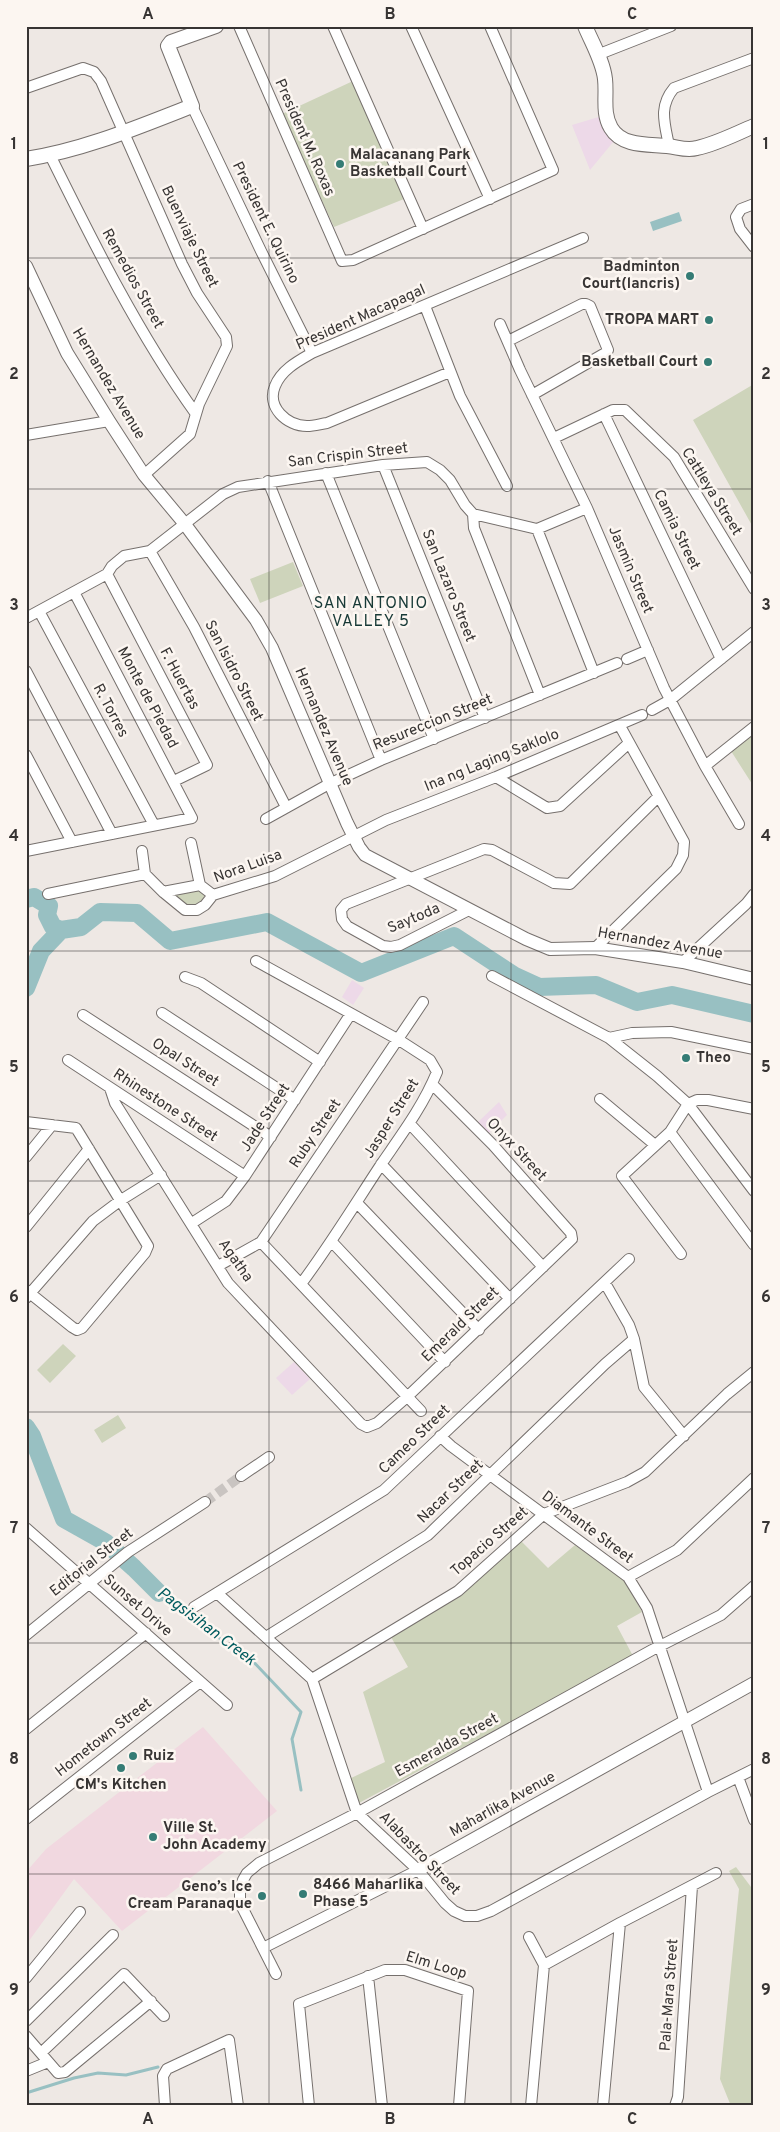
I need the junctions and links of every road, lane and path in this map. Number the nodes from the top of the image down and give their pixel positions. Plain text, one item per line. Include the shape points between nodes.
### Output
1 (216, 26) edge
2 (238, 26) edge
3 (333, 26) edge
4 (411, 26) edge
5 (490, 26) edge
6 (585, 26) edge
7 (671, 26) edge
8 (597, 55) junction
9 (754, 58) edge
10 (26, 88) edge
11 (192, 106) junction
12 (754, 126) edge
13 (122, 133) junction
14 (669, 146) junction
15 (50, 155) junction
16 (26, 159) edge
17 (490, 199) junction
18 (754, 204) edge
19 (423, 229) junction
20 (583, 238) dead end
21 (754, 247) edge
22 (26, 266) edge
23 (425, 306) junction
24 (500, 324) dead end
25 (508, 341) junction
26 (312, 353) junction
27 (450, 372) junction
28 (532, 395) junction
29 (196, 414) junction
30 (604, 414) junction
31 (109, 421) junction
32 (26, 435) edge
33 (554, 438) junction
34 (384, 465) junction
35 (326, 473) junction
36 (144, 475) junction
37 (268, 482) junction
38 (507, 486) dead end
39 (587, 508) junction
40 (473, 514) junction
41 (184, 524) junction
42 (536, 530) junction
43 (150, 551) junction
44 (107, 574) junction
45 (754, 589) edge
46 (74, 592) junction
47 (39, 611) junction
48 (26, 618) edge
49 (754, 632) edge
50 (648, 650) junction
51 (721, 658) junction
52 (627, 659) dead end
53 (617, 664) dead end
54 (26, 672) edge
55 (594, 673) junction
56 (540, 695) junction
57 (670, 700) junction
58 (652, 710) dead end
59 (642, 715) dead end
60 (485, 718) junction
61 (620, 726) junction
62 (754, 727) edge
63 (434, 739) junction
64 (629, 743) junction
65 (26, 755) edge
66 (381, 760) junction
67 (705, 766) junction
68 (496, 777) junction
69 (174, 781) junction
70 (329, 784) junction
71 (658, 797) junction
72 (286, 807) junction
73 (266, 819) dead end
74 (739, 824) dead end
75 (154, 826) junction
76 (112, 834) junction
77 (354, 835) junction
78 (26, 839) edge
79 (72, 842) junction
80 (191, 843) dead end
81 (142, 850) dead end
82 (29, 851) edge
83 (145, 874) junction
84 (409, 879) junction
85 (200, 884) junction
86 (162, 892) junction
87 (48, 894) dead end
88 (754, 894) edge
89 (213, 896) junction
90 (469, 910) junction
91 (595, 948) junction
92 (256, 961) dead end
93 (684, 962) junction
94 (492, 976) dead end
95 (185, 977) dead end
96 (754, 979) edge
97 (423, 1002) dead end
98 (162, 1013) dead end
99 (83, 1015) dead end
100 (350, 1015) junction
101 (609, 1038) junction
102 (399, 1040) junction
103 (754, 1049) edge
104 (68, 1060) dead end
105 (320, 1062) junction
106 (432, 1084) junction
107 (110, 1088) junction
108 (295, 1100) junction
109 (600, 1100) dead end
110 (688, 1104) junction
111 (754, 1109) edge
112 (26, 1122) edge
113 (410, 1124) junction
114 (52, 1125) junction
115 (670, 1132) junction
116 (271, 1137) junction
117 (655, 1145) junction
118 (89, 1149) junction
119 (26, 1157) edge
120 (382, 1164) junction
121 (161, 1175) junction
122 (245, 1176) junction
123 (754, 1191) edge
124 (122, 1200) junction
125 (357, 1203) junction
126 (192, 1223) junction
127 (26, 1227) edge
128 (572, 1239) joint
129 (261, 1242) junction
130 (332, 1242) junction
131 (754, 1245) edge
132 (681, 1254) dead end
133 (630, 1259) dead end
134 (218, 1266) junction
135 (543, 1267) junction
136 (605, 1283) junction
137 (301, 1284) junction
138 (28, 1294) edge
139 (510, 1299) junction
140 (479, 1330) junction
141 (634, 1339) junction
142 (444, 1362) junction
143 (754, 1372) edge
144 (407, 1397) junction
145 (421, 1411) dead end
146 (367, 1427) joint
147 (440, 1436) junction
148 (684, 1436) junction
149 (270, 1457) dead end
150 (490, 1475) junction
151 (241, 1476) tunnel mouth
152 (754, 1478) edge
153 (205, 1502) tunnel mouth
154 (544, 1514) junction
155 (26, 1528) edge
156 (628, 1578) junction
157 (89, 1584) junction
158 (754, 1586) edge
159 (217, 1593) junction
160 (194, 1607) dead end
161 (146, 1633) junction
162 (26, 1635) edge
163 (266, 1637) junction
164 (661, 1646) junction
165 (312, 1679) junction
166 (200, 1682) junction
167 (754, 1683) edge
168 (228, 1706) dead end
169 (685, 1723) junction
170 (26, 1729) edge
171 (754, 1769) edge
172 (738, 1777) junction
173 (708, 1792) junction
174 (357, 1812) junction
175 (26, 1819) edge
176 (754, 1820) edge
177 (418, 1870) junction
178 (716, 1873) dead end
179 (692, 1886) junction
180 (80, 1912) dead end
181 (620, 1923) junction
182 (113, 1935) dead end
183 (529, 1937) dead end
184 (263, 1948) junction
185 (544, 1965) junction
186 (276, 1974) dead end
187 (368, 1976) junction
188 (26, 1978) edge
189 (151, 2001) junction
190 (164, 2016) dead end
191 (26, 2021) edge
192 (26, 2036) edge
193 (41, 2053) junction
194 (48, 2062) junction
195 (26, 2070) edge
196 (165, 2106) edge
197 (238, 2106) edge
198 (309, 2106) edge
199 (382, 2106) edge
200 (459, 2106) edge
201 (531, 2106) edge
202 (603, 2106) edge
203 (676, 2106) edge

1 - 11 main road via 171,42 168,46
2 - 19 street, President M. Roxas via 342,261 353,260
3 - 19 street
4 - 17 street
5 - 17 street via 554,168 552,172
6 - 8 main road
7 - 8 street
8 - 14 main road via 606,80 606,115 612,129 639,144
9 - 14 street via 674,88 666,97 664,107
10 - 13 street, Buenviaje Street via 83,68 94,72 101,81
11 - 13 main road
11 - 26 street, President E. Quirino
12 - 14 main road via 697,148 685,150
13 - 15 main road
13 - 29 street, Buenviaje Street via 182,264 226,337 226,350
15 - 16 main road
15 - 29 street, Remedios Street via 126,304
17 - 19 street
18 - 21 street via 741,209 736,217 740,229
20 - 23 street, President Macapagal
22 - 31 street, Hernandez Avenue via 67,353
23 - 26 street, President Macapagal
23 - 27 street
24 - 25 street, Jasmin Street
25 - 28 street, Jasmin Street
25 - 28 street via 582,304 590,306 607,352
26 - 27 street, President Macapagal via 283,374 271,398 288,422 306,426 327,424
27 - 38 street
28 - 33 street, Jasmin Street
29 - 36 street, Buenviaje Street via 190,434
30 - 33 street, Cattleya Street
30 - 45 street, Cattleya Street via 625,410 674,457
30 - 51 street, Camia Street
31 - 32 street
31 - 36 street, Hernandez Avenue
33 - 39 street, Jasmin Street
34 - 35 street, San Crispin Street
34 - 40 street, San Crispin Street via 427,462 450,480
34 - 60 street, San Lazaro Street
35 - 37 street, San Crispin Street
35 - 63 street
36 - 41 street, Hernandez Avenue
37 - 41 street, San Crispin Street via 238,487 223,494
37 - 66 street
39 - 42 street
39 - 50 street, Jasmin Street
40 - 42 street
40 - 56 street via 474,528
41 - 43 street, San Crispin Street
41 - 70 street, Hernandez Avenue via 256,620 272,648
42 - 55 street
43 - 44 street via 124,556
43 - 72 street, San Isidro Street via 194,627
44 - 46 street
44 - 69 street, F. Huertas via 207,765
46 - 47 street
46 - 69 street, Monte de Piedad
47 - 48 street
47 - 75 street, R. Torres
49 - 51 street
50 - 52 street
50 - 57 street, Jasmin Street
51 - 57 street
53 - 55 street, Resureccion Street
54 - 76 street
55 - 56 street, Resureccion Street
56 - 60 street, Resureccion Street
57 - 58 street
57 - 67 street, Jasmin Street
59 - 61 street, Ina ng Laging Saklolo
60 - 63 street, Resureccion Street
61 - 64 street
61 - 68 street, Ina ng Laging Saklolo
62 - 67 street
63 - 66 street, Resureccion Street
64 - 68 street via 560,806 547,808
64 - 71 street
65 - 79 street
66 - 70 street, Resureccion Street
67 - 74 street, Jasmin Street
68 - 77 street, Ina ng Laging Saklolo
69 - 75 street, Monte de Piedad via 192,818
70 - 72 street, Resureccion Street
70 - 77 street, Hernandez Avenue
71 - 84 street via 570,884 554,883 492,850 484,849
71 - 91 street via 684,842 683,855 676,869
72 - 73 street, Resureccion Street
75 - 76 street
76 - 79 street
77 - 84 street, Hernandez Avenue via 365,855
77 - 89 street, Nora Luisa via 275,876
78 - 82 street
79 - 82 street
80 - 85 street
81 - 83 street
83 - 86 street, Nora Luisa
83 - 87 street
84 - 90 street, Hernandez Avenue
84 - 90 street, Saytoda via 346,904 341,910 342,919 347,926 383,946 391,947
85 - 86 street
85 - 89 street
86 - 89 street, Nora Luisa via 191,911
88 - 93 street
90 - 91 street, Hernandez Avenue via 550,949
91 - 93 street, Hernandez Avenue
92 - 100 street, Jasper Street
93 - 96 street, Hernandez Avenue
94 - 101 street
95 - 105 street via 201,983
97 - 102 street, Ruby Street
98 - 108 street
99 - 116 street, Opal Street
100 - 102 street, Jasper Street
100 - 105 street, Jade Street
101 - 103 street via 632,1033 671,1032
101 - 110 street
102 - 106 street, Jasper Street via 430,1060 437,1072
102 - 129 street, Ruby Street
104 - 107 street, Rhinestone Street
105 - 108 street, Jade Street
106 - 113 street, Jasper Street
106 - 128 street, Onyx Street via 493,1145 571,1233
107 - 121 street, Agatha via 115,1103
107 - 122 street, Rhinestone Street
108 - 116 street, Jade Street
109 - 117 street
110 - 111 street via 708,1100
110 - 115 street
110 - 123 street
112 - 114 street
113 - 120 street, Jasper Street
113 - 135 street
114 - 118 street via 76,1128
114 - 119 street
115 - 117 street
115 - 131 street
116 - 122 street, Jade Street
117 - 132 street via 622,1176
118 - 124 street
118 - 127 street
120 - 125 street, Jasper Street
120 - 139 street
121 - 124 street
121 - 126 street, Agatha
122 - 126 street, Jade Street via 226,1201
124 - 138 street via 93,1221
124 - 138 street via 148,1246 82,1328 72,1327
125 - 130 street, Jasper Street
125 - 140 street
126 - 134 street, Agatha
128 - 135 street, Emerald Street
129 - 134 street, Ruby Street
129 - 137 street
130 - 137 street, Jasper Street
130 - 142 street
133 - 136 street, Cameo Street
134 - 146 street, Agatha via 228,1283
135 - 139 street, Emerald Street
136 - 141 street
136 - 147 street, Cameo Street
137 - 144 street
139 - 140 street, Emerald Street
140 - 142 street, Emerald Street
141 - 148 street via 644,1387
141 - 150 street, Nacar Street
142 - 144 street, Emerald Street
143 - 148 street, Topacio Street
144 - 145 street
144 - 146 street, Emerald Street via 377,1423
147 - 150 street, Diamante Street
147 - 159 street, Cameo Street via 384,1490
148 - 154 street, Topacio Street via 645,1472
149 - 151 street
150 - 154 street, Diamante Street
150 - 163 street, Nacar Street via 428,1536
152 - 156 street via 677,1550
153 - 157 street, Editorial Street via 128,1552
154 - 156 street, Diamante Street
154 - 165 street, Topacio Street via 458,1590
155 - 157 street, Sunset Drive
156 - 164 street, Diamante Street via 647,1608
157 - 161 street, Sunset Drive
157 - 162 street, Editorial Street
158 - 164 street, Esmeralda Street via 721,1615
159 - 160 street, Cameo Street
159 - 163 street, Alabastro Street
161 - 166 street, Sunset Drive
161 - 170 street
163 - 165 street, Alabastro Street
164 - 169 street, Diamante Street
164 - 174 street, Esmeralda Street
165 - 174 street, Alabastro Street
166 - 168 street, Sunset Drive
166 - 175 street, Hometown Street
167 - 169 street, Maharlika Avenue
169 - 173 street, Diamante Street
169 - 177 street, Maharlika Avenue
171 - 172 street, Alabastro Street
172 - 173 street, Alabastro Street
172 - 176 street
173 - 177 street, Alabastro Street via 477,1916 465,1916 454,1911
174 - 177 street, Alabastro Street
174 - 184 street, Esmeralda Street via 247,1872 240,1888 240,1903
177 - 184 street, Maharlika Avenue
178 - 179 street
179 - 181 street
179 - 203 street, Pala-Mara Street
180 - 188 street
181 - 185 street
181 - 202 street
182 - 191 street
183 - 185 street
184 - 186 street, Esmeralda Street
185 - 201 street
187 - 198 street, Elm Loop via 299,2004
187 - 199 street
187 - 200 street, Elm Loop via 385,1970 405,1970 468,1991
189 - 190 street
189 - 193 street via 127,1975 122,1975
189 - 194 street via 65,2072 61,2074
192 - 193 street
193 - 194 street
194 - 195 street
196 - 197 street via 163,2076 167,2069 229,2040

